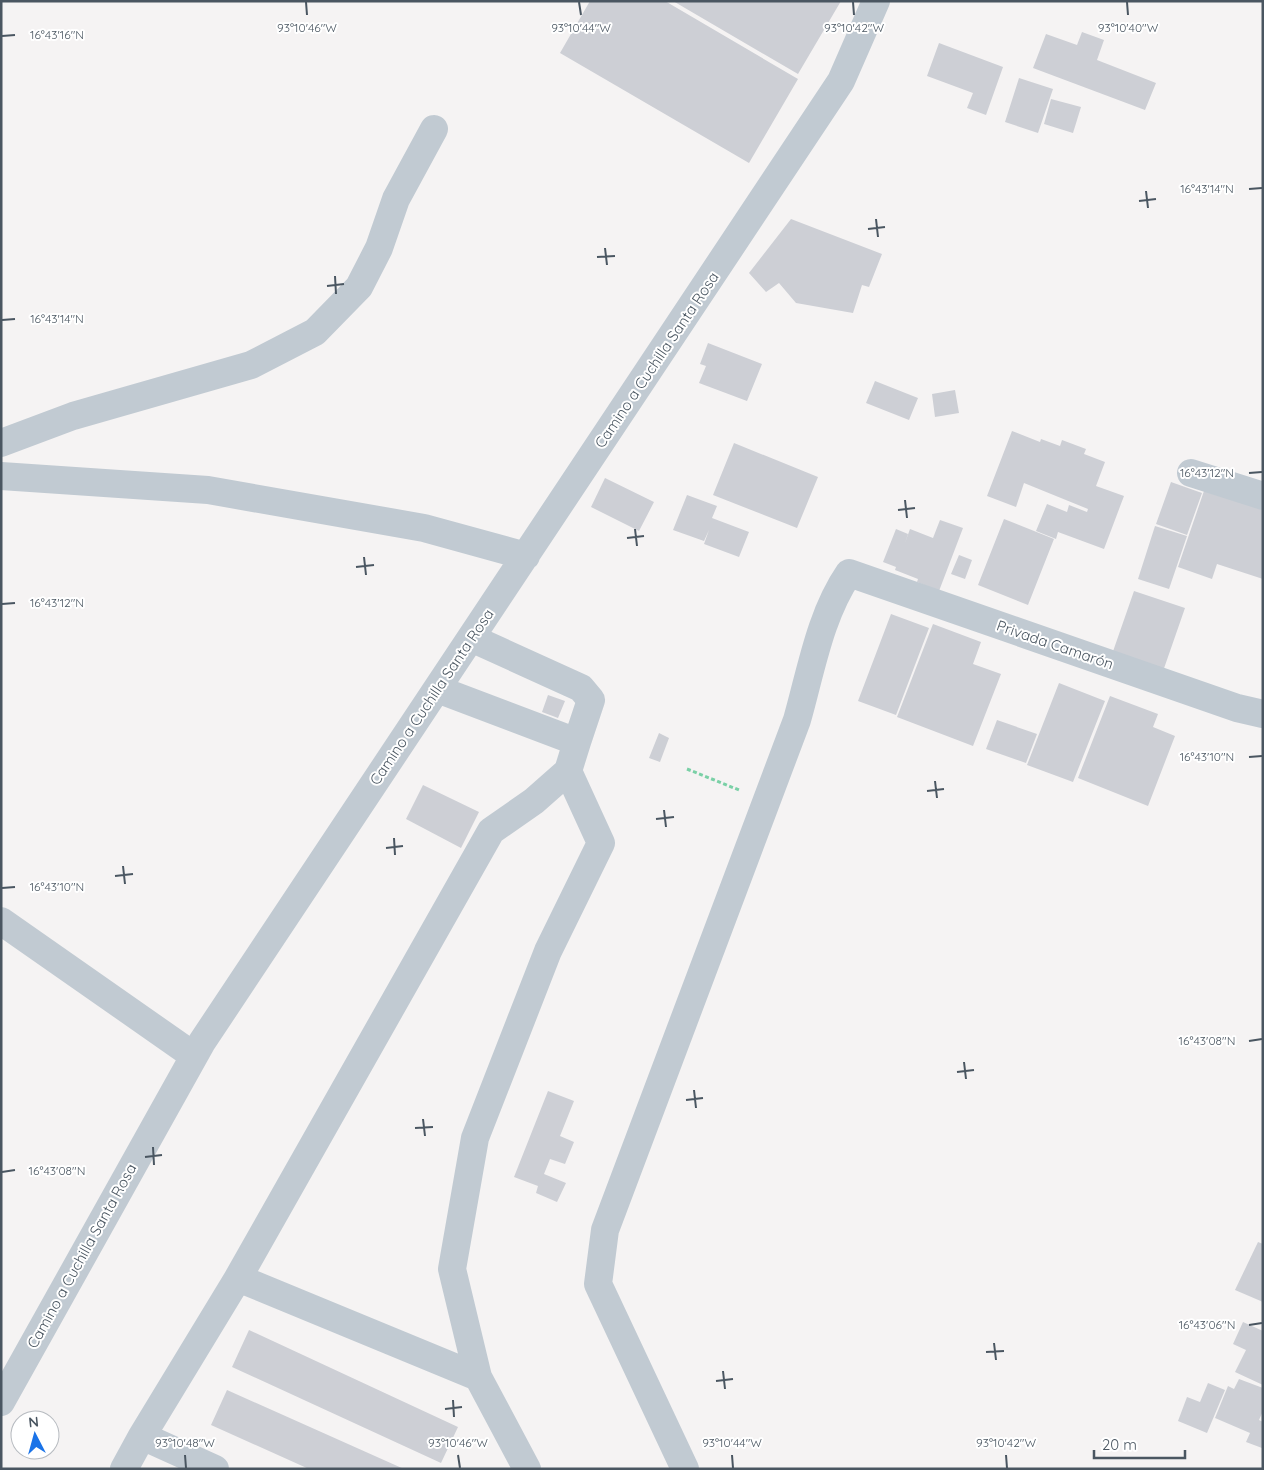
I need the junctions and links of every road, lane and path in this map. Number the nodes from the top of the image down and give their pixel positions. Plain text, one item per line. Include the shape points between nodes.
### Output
1 (876, 1) edge
2 (434, 129) dead end
3 (1, 443) edge
4 (1191, 473) dead end
5 (1, 476) edge
6 (1263, 496) edge
7 (526, 556) junction
8 (471, 638) junction
9 (437, 688) junction
10 (1263, 714) edge
11 (577, 742) junction
12 (686, 769) dead end
13 (568, 771) junction
14 (765, 800) junction
15 (1, 920) edge
16 (194, 1056) junction
17 (238, 1278) junction
18 (478, 1377) junction
19 (1, 1402) edge
20 (142, 1436) junction
21 (124, 1469) edge
22 (215, 1469) edge
23 (527, 1469) edge
24 (685, 1469) edge

1 - 7 street, Camino a Cuchilla Santa Rosa via 841,81
2 - 3 street via 396,199 379,248 359,287 315,332 251,365 73,416
4 - 6 street
5 - 7 street via 208,490 424,528
7 - 8 street, Camino a Cuchilla Santa Rosa
8 - 9 street, Camino a Cuchilla Santa Rosa
8 - 11 street via 582,688 591,700
9 - 11 street
9 - 16 street, Camino a Cuchilla Santa Rosa
10 - 14 street, Privada Camarón via 1237,708 849,573 838,589 797,720
11 - 13 street
12 - 14 path
13 - 17 street via 534,801 491,831
13 - 18 street via 601,842 548,951 475,1138 452,1269
14 - 24 street via 605,1230 598,1284
15 - 16 street
16 - 19 street, Camino a Cuchilla Santa Rosa
17 - 18 street
17 - 20 street
18 - 23 street
20 - 21 street
20 - 22 street

